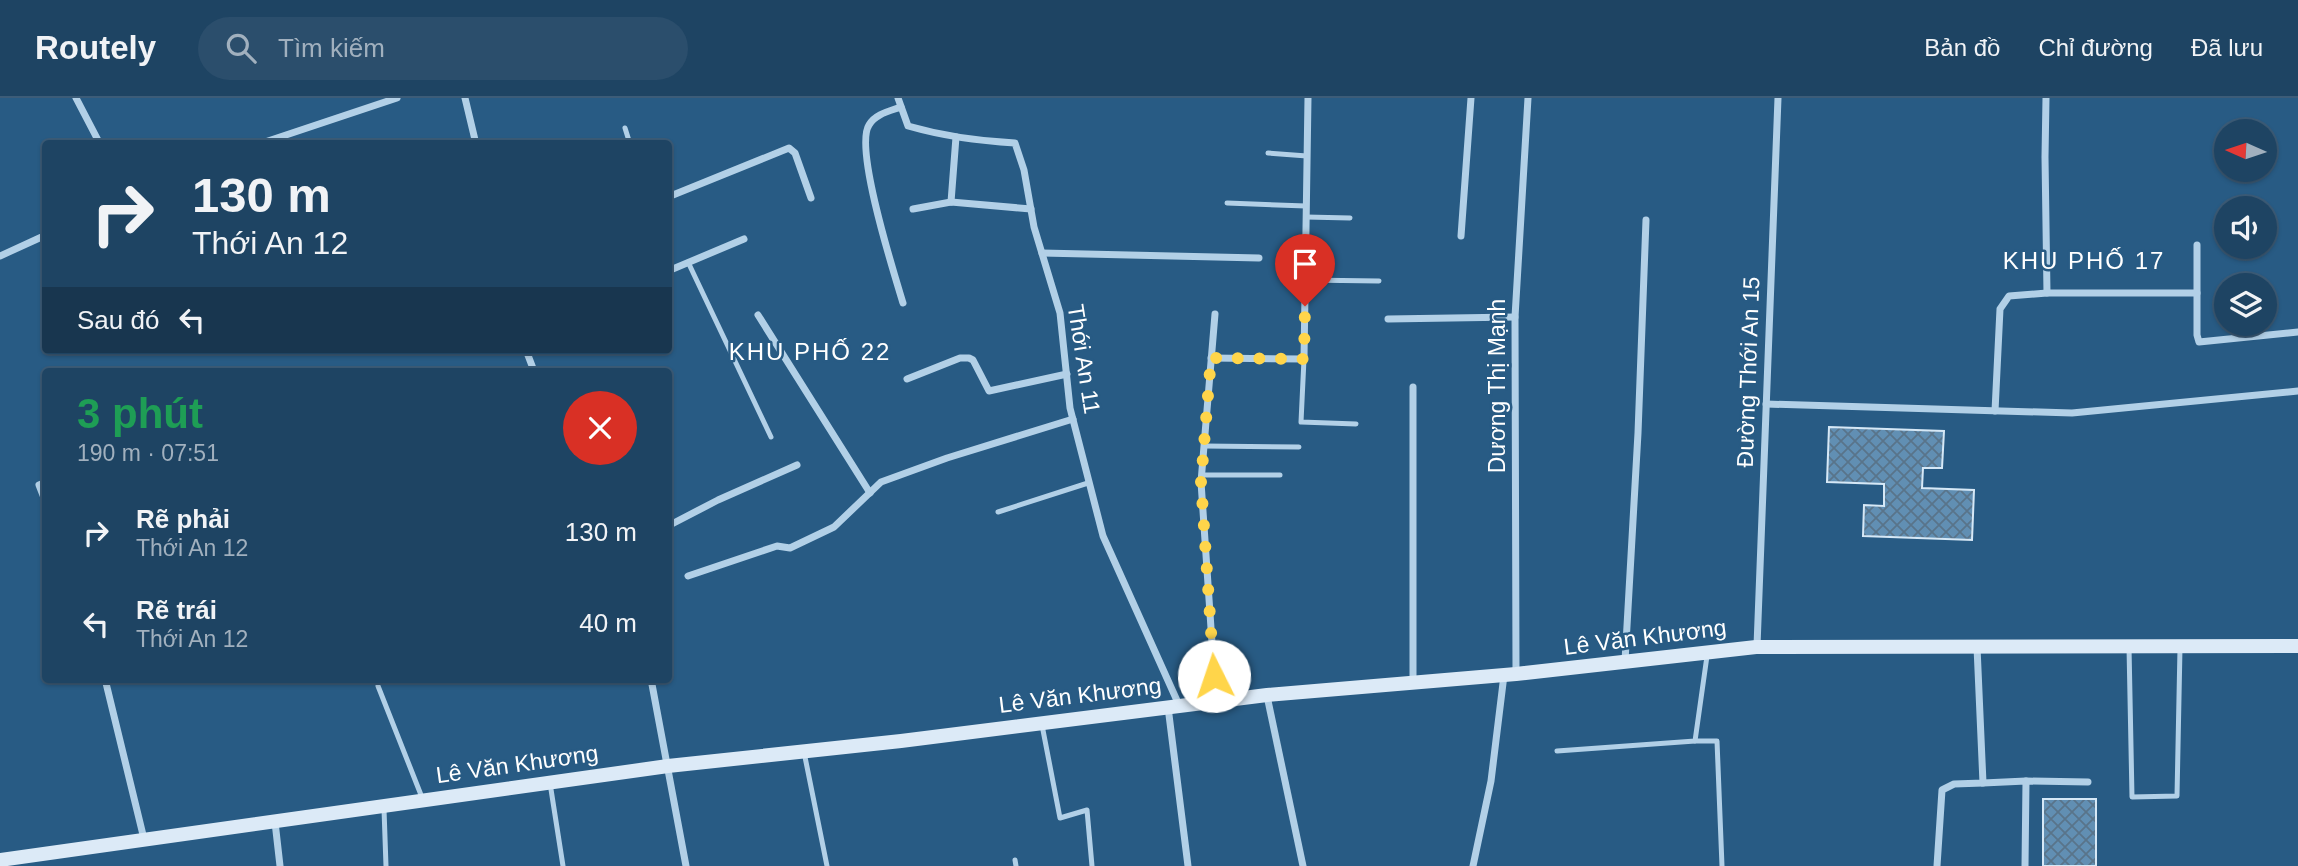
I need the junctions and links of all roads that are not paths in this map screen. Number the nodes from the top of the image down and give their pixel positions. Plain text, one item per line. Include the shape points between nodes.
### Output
1 (76, 98) edge
2 (397, 98) edge
3 (465, 98) edge
4 (898, 98) edge
5 (1308, 98) edge
6 (1471, 98) edge
7 (1528, 98) edge
8 (1778, 98) edge
9 (2046, 98) edge
10 (901, 107) junction
11 (625, 128) dead end
12 (956, 137) junction
13 (98, 140) edge
14 (271, 140) edge
15 (475, 140) edge
16 (629, 140) edge
17 (1268, 153) dead end
18 (1307, 156) junction
19 (672, 195) edge
20 (811, 198) dead end
21 (951, 201) junction
22 (1227, 203) dead end
23 (1306, 206) junction
24 (913, 209) dead end
25 (1031, 209) junction
26 (1306, 217) junction
27 (1350, 218) dead end
28 (1646, 220) dead end
29 (1461, 236) dead end
30 (42, 237) edge
31 (744, 239) dead end
32 (2197, 245) dead end
33 (1042, 253) junction
34 (0, 256) edge
35 (1259, 258) dead end
36 (688, 262) junction
37 (672, 269) edge
38 (1305, 280) junction
39 (1379, 281) dead end
40 (2047, 293) junction
41 (2197, 293) junction
42 (903, 303) dead end
43 (1215, 314) dead end
44 (758, 315) dead end
45 (1515, 317) junction
46 (1388, 319) dead end
47 (2298, 332) edge
48 (1211, 358) junction
49 (1304, 359) junction
50 (1067, 374) junction
51 (907, 379) dead end
52 (1413, 387) dead end
53 (2298, 391) edge
54 (1766, 404) junction
55 (1995, 411) junction
56 (1073, 419) junction
57 (1356, 424) dead end
58 (771, 437) dead end
59 (1204, 446) junction
60 (1300, 447) dead end
61 (797, 465) dead end
62 (1202, 475) junction
63 (1280, 475) dead end
64 (1088, 483) junction
65 (870, 493) junction
66 (998, 512) dead end
67 (672, 524) edge
68 (688, 576) dead end
69 (2129, 646) junction
70 (2180, 646) junction
71 (2298, 646) edge
72 (1756, 647) junction
73 (1977, 647) junction
74 (1708, 653) junction
75 (1625, 662) junction
76 (1510, 675) junction
77 (106, 683) edge
78 (653, 683) edge
79 (1413, 683) junction
80 (377, 686) dead end
81 (1266, 695) junction
82 (1216, 702) junction
83 (1174, 706) junction
84 (1042, 722) junction
85 (1695, 741) junction
86 (1557, 751) dead end
87 (804, 752) junction
88 (668, 766) junction
89 (2025, 781) junction
90 (2088, 782) dead end
91 (550, 783) junction
92 (1983, 783) junction
93 (423, 800) junction
94 (384, 806) junction
95 (275, 821) junction
96 (144, 839) junction
97 (0, 860) edge
98 (42, 860) edge
99 (280, 866) edge
100 (386, 866) edge
101 (563, 866) edge
102 (686, 866) edge
103 (827, 866) edge
104 (1092, 866) edge
105 (1188, 866) edge
106 (1303, 866) edge
107 (1473, 866) edge
108 (1722, 866) edge
109 (1937, 866) edge
110 (2025, 866) edge

1 - 13 street
2 - 14 street
3 - 15 street
4 - 10 street, Thới An 11
5 - 18 street
6 - 29 street
7 - 45 street, Dương Thị Mạnh
8 - 54 street, Đường Thới An 15
9 - 40 street
10 - 12 street, Thới An 11 via 908,126
10 - 42 street via 876,117 865,136 875,206
11 - 16 lane
12 - 21 street
12 - 25 street, Thới An 11 via 1015,143
17 - 18 lane
18 - 23 street
19 - 20 street via 789,148
21 - 24 street
21 - 25 street
22 - 23 lane
23 - 26 street
25 - 33 street, Thới An 11
26 - 27 lane
26 - 38 street
28 - 75 street
30 - 34 street
31 - 36 street
32 - 41 street
33 - 35 street
33 - 50 street, Thới An 11 via 1060,313
36 - 37 street
36 - 58 lane
38 - 39 lane
38 - 49 street
40 - 41 street
40 - 55 street via 2008,296 2001,306
41 - 47 street via 2199,342
43 - 48 street
44 - 65 street
45 - 46 street
45 - 76 street, Dương Thị Mạnh
48 - 49 street
48 - 59 street
49 - 57 lane via 1301,422
50 - 51 street via 989,391 973,360 960,358
50 - 56 street, Thới An 11
52 - 79 street
53 - 55 street via 2072,413
54 - 55 street
54 - 72 street, Đường Thới An 15
56 - 64 street, Thới An 11
56 - 65 street via 881,482
59 - 60 lane
59 - 62 street
61 - 67 street
62 - 63 lane
62 - 82 street
64 - 66 lane
64 - 83 street, Thới An 11 via 1103,536
65 - 68 street via 834,527 790,548 777,546
69 - 70 main road, Lê Văn Khương
69 - 70 lane via 2132,797 2177,796
69 - 73 main road, Lê Văn Khương
70 - 71 main road, Lê Văn Khương
72 - 73 main road, Lê Văn Khương
72 - 74 main road, Lê Văn Khương
73 - 92 street
74 - 75 main road, Lê Văn Khương
74 - 85 lane
75 - 76 main road, Lê Văn Khương
76 - 79 main road, Lê Văn Khương
76 - 107 street, Dương Thị Mạnh
77 - 96 street
78 - 88 street
79 - 81 main road, Lê Văn Khương
80 - 93 lane
81 - 82 main road, Lê Văn Khương
81 - 106 street
82 - 83 main road, Lê Văn Khương
83 - 84 main road, Lê Văn Khương
83 - 105 street, Thới An 11
84 - 87 main road, Lê Văn Khương
84 - 104 lane via 1060,818 1087,810
85 - 86 lane
85 - 108 lane via 1717,741
87 - 88 main road, Lê Văn Khương
87 - 103 lane
88 - 91 main road, Lê Văn Khương
88 - 102 street
89 - 90 street
89 - 92 street
89 - 110 street
91 - 93 main road, Lê Văn Khương
91 - 101 lane
92 - 109 street via 1954,784 1942,790
93 - 94 main road, Lê Văn Khương
94 - 95 main road, Lê Văn Khương
94 - 100 lane
95 - 96 main road, Lê Văn Khương
95 - 99 street
96 - 98 main road, Lê Văn Khương
97 - 98 main road, Lê Văn Khương

